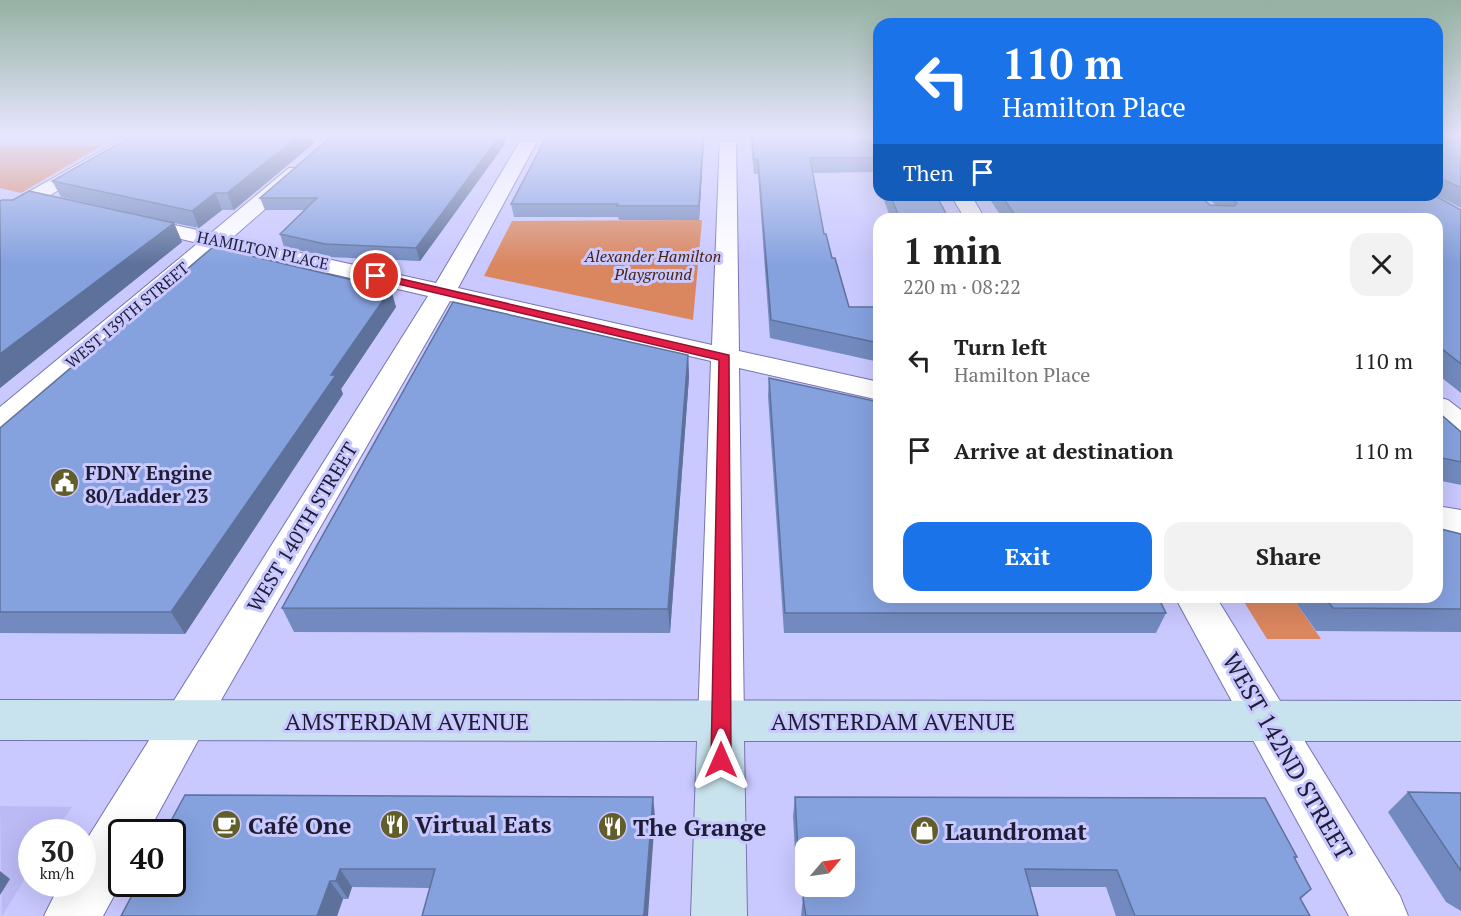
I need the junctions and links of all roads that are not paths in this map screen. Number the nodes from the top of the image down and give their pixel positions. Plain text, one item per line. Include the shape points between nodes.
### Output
1 (53, 179) edge
2 (288, 179) edge
3 (508, 179) edge
4 (727, 179) edge
5 (17, 196) edge
6 (60, 205) edge
7 (106, 216) edge
8 (0, 217) edge
9 (215, 240) junction
10 (444, 291) junction
11 (725, 358) junction
12 (873, 390) edge
13 (1443, 411) edge
14 (0, 423) edge
15 (1461, 426) edge
16 (1443, 519) edge
17 (1461, 523) edge
18 (1199, 603) edge
19 (0, 720) edge
20 (185, 721) junction
21 (721, 721) junction
22 (1268, 721) junction
23 (1461, 721) edge
24 (72, 916) edge
25 (720, 916) edge
26 (1380, 916) edge

1 - 5 street
2 - 9 street, WEST 139TH STREET
3 - 10 street, WEST 140TH STREET
4 - 11 street
5 - 6 street
5 - 8 street
7 - 9 street, HAMILTON PLACE
9 - 10 street, HAMILTON PLACE
9 - 14 street, WEST 139TH STREET
10 - 11 street, HAMILTON PLACE
10 - 20 street, WEST 140TH STREET
11 - 12 street, HAMILTON PLACE
11 - 21 street
13 - 15 street
16 - 17 street
18 - 22 street, WEST 142ND STREET
19 - 20 main road, AMSTERDAM AVENUE
20 - 21 main road, AMSTERDAM AVENUE
20 - 24 street, WEST 140TH STREET
21 - 22 main road, AMSTERDAM AVENUE
21 - 25 main road
22 - 23 main road, AMSTERDAM AVENUE
22 - 26 street, WEST 142ND STREET

